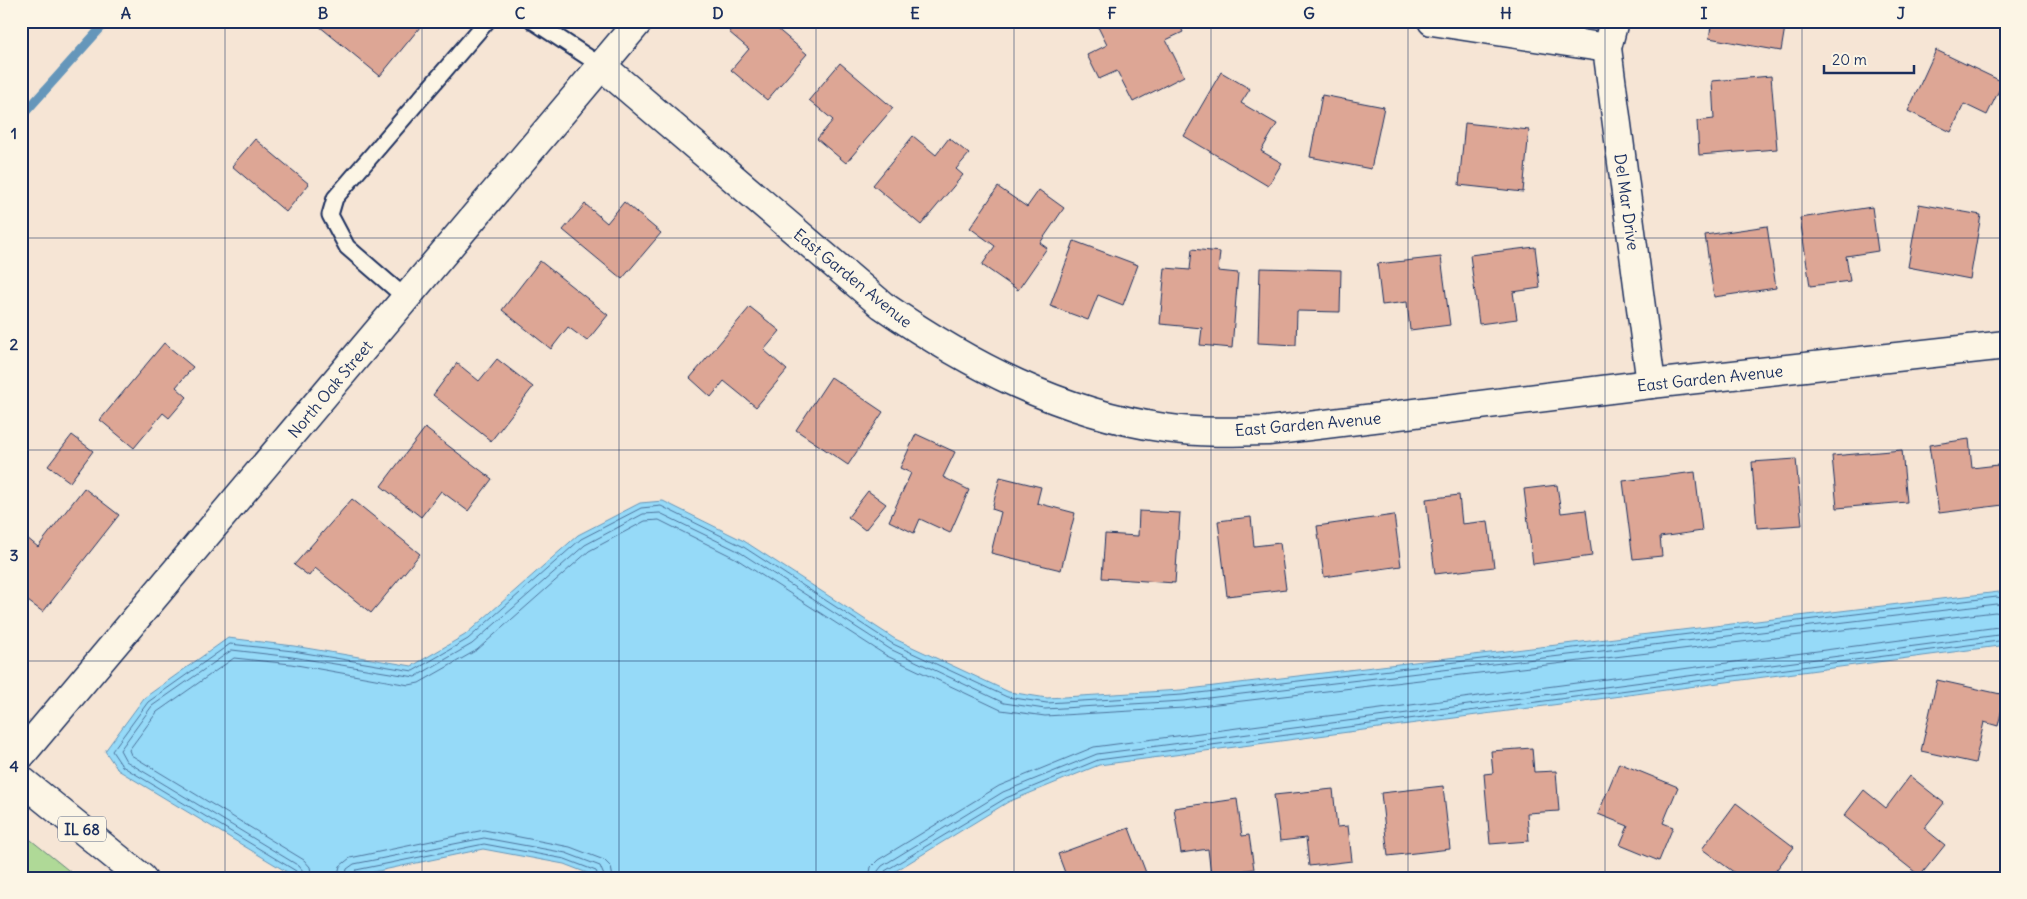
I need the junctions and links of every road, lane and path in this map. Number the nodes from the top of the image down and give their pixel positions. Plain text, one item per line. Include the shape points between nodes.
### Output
1 (487, 21) edge
2 (533, 21) edge
3 (639, 21) edge
4 (1432, 21) edge
5 (1614, 21) edge
6 (1606, 48) junction
7 (602, 67) junction
8 (406, 299) junction
9 (2006, 345) edge
10 (1651, 384) junction
11 (21, 755) edge
12 (21, 780) edge
13 (142, 878) edge

1 - 8 lane via 335,198 330,215 347,247
2 - 7 lane
3 - 7 street, North Oak Street
4 - 6 street
5 - 6 street, Del Mar Drive
6 - 10 street, Del Mar Drive
7 - 8 street, North Oak Street
7 - 10 street, East Garden Avenue via 890,310 933,340 997,376 1046,398 1103,415 1166,428 1268,431
8 - 11 street, North Oak Street
9 - 10 street, East Garden Avenue
12 - 13 street, IL 68

